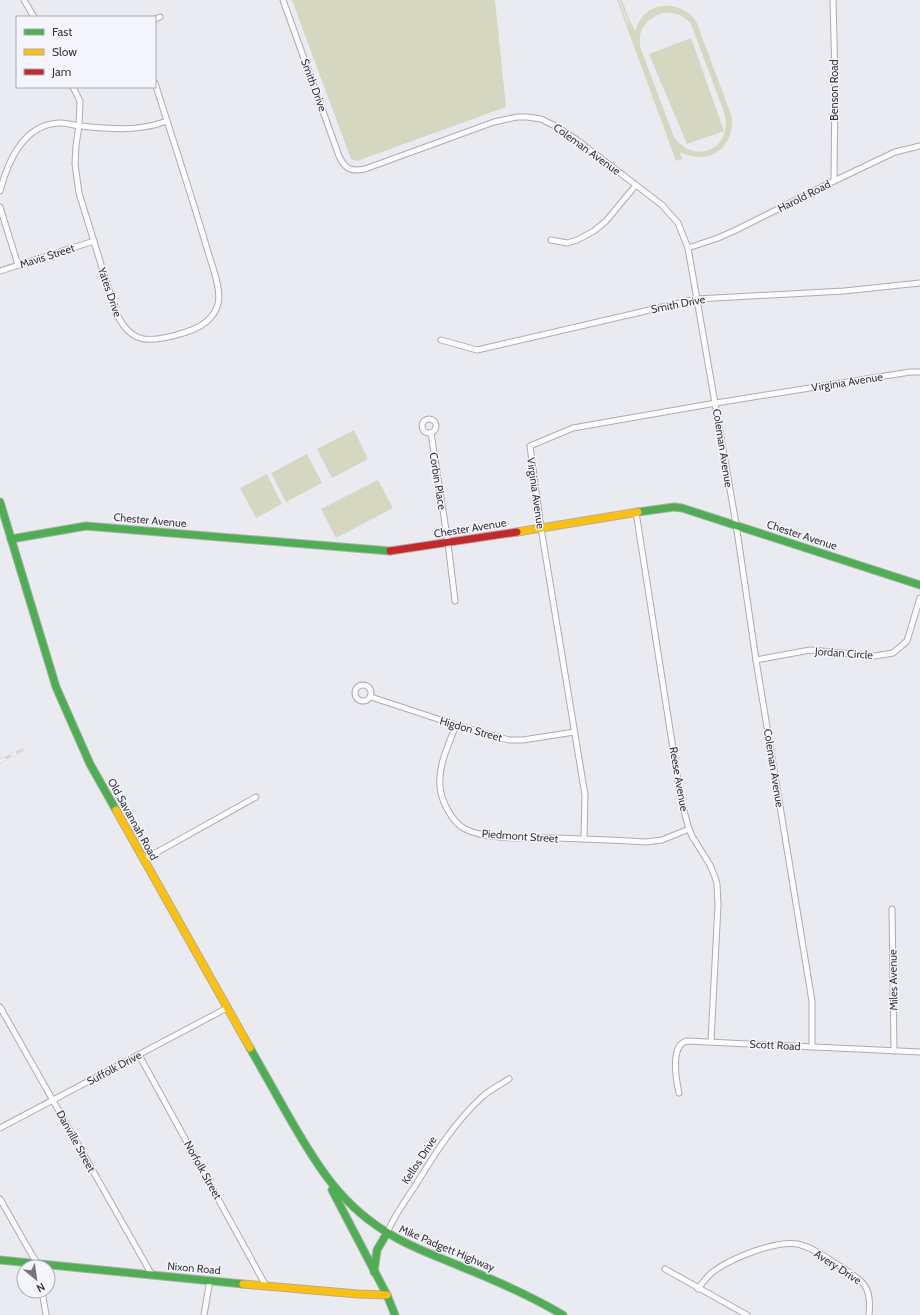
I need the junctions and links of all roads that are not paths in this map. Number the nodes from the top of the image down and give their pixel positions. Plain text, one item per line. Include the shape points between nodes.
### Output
1 (24, 0) edge
2 (283, 0) edge
3 (834, 0) edge
4 (33, 16) edge
5 (156, 86) edge
6 (74, 88) edge
7 (167, 121) junction
8 (79, 126) junction
9 (920, 146) edge
10 (348, 168) joint
11 (834, 181) junction
12 (636, 186) junction
13 (0, 191) edge
14 (0, 207) edge
15 (551, 240) dead end
16 (94, 242) junction
17 (688, 248) junction
18 (18, 265) junction
19 (0, 271) edge
20 (920, 284) edge
21 (697, 298) junction
22 (441, 340) dead end
23 (920, 372) edge
24 (716, 403) junction
25 (431, 433) dead end
26 (0, 502) edge
27 (636, 512) junction
28 (736, 524) junction
29 (541, 528) junction
30 (11, 539) junction
31 (448, 543) junction
32 (920, 585) edge
33 (920, 598) edge
34 (455, 601) dead end
35 (756, 660) junction
36 (371, 697) dead end
37 (456, 725) junction
38 (574, 732) junction
39 (256, 797) dead end
40 (689, 829) junction
41 (584, 839) junction
42 (143, 860) junction
43 (892, 909) dead end
44 (0, 1007) edge
45 (227, 1008) junction
46 (711, 1041) junction
47 (812, 1047) junction
48 (894, 1051) junction
49 (920, 1052) edge
50 (139, 1055) junction
51 (509, 1079) dead end
52 (679, 1092) dead end
53 (54, 1100) junction
54 (294, 1126) joint
55 (0, 1128) edge
56 (325, 1176) junction
57 (0, 1199) edge
58 (387, 1233) junction
59 (34, 1259) edge
60 (0, 1260) edge
61 (16, 1262) edge
62 (56, 1267) edge
63 (665, 1269) dead end
64 (374, 1272) junction
65 (152, 1275) junction
66 (210, 1280) junction
67 (266, 1286) junction
68 (698, 1289) junction
69 (387, 1295) junction
70 (43, 1299) edge
71 (46, 1315) edge
72 (204, 1315) edge
73 (395, 1315) edge
74 (563, 1315) edge
75 (747, 1315) edge
76 (869, 1315) edge

1 - 4 street
2 - 10 street, Smith Drive via 339,156
3 - 11 street, Benson Road
5 - 7 street, Yates Drive
6 - 8 street, Yates Drive via 80,101
7 - 8 street via 134,129
7 - 16 street, Yates Drive via 217,284 219,298 213,314 194,329 160,339 150,340 133,335 124,328 116,313
8 - 13 street via 60,123 29,134 9,163
8 - 16 street, Yates Drive via 75,156 77,185
9 - 11 street, Harold Road via 895,152
10 - 12 street, Coleman Avenue via 365,169 494,122 527,117 541,119 559,128
11 - 17 street, Harold Road via 730,233
12 - 15 street via 594,231 567,243
12 - 17 street, Coleman Avenue via 674,217
14 - 18 street
16 - 18 street, Mavis Street
17 - 21 street, Coleman Avenue
18 - 19 street, Mavis Street
20 - 21 street, Smith Drive via 844,291
21 - 22 street, Smith Drive via 476,350
21 - 24 street, Coleman Avenue
23 - 24 street, Virginia Avenue
24 - 28 street, Coleman Avenue
24 - 29 street, Virginia Avenue via 573,428 530,446
25 - 31 street, Corbin Place
26 - 30 street, Old Savannah Road
27 - 28 street, Chester Avenue via 668,507 682,508
27 - 29 street, Chester Avenue
27 - 40 street, Reese Avenue via 681,800
28 - 32 street, Chester Avenue
28 - 35 street, Coleman Avenue
29 - 31 street, Chester Avenue
29 - 38 street, Virginia Avenue
30 - 31 street, Chester Avenue via 86,526 391,551
30 - 42 street, Old Savannah Road via 56,687 67,714 90,764
31 - 34 street, Corbin Place
33 - 35 street, Jordan Circle via 907,641 893,653 876,656 810,650
35 - 47 street, Coleman Avenue via 812,1001
36 - 37 street, Higdon Street
37 - 38 street, Higdon Street via 509,740
37 - 41 street, Piedmont Street via 441,769 440,788 446,808 463,828 485,835
38 - 41 street, Virginia Avenue via 585,795
39 - 42 street
40 - 41 street, Piedmont Street via 662,840 652,841
40 - 46 street, Reese Avenue via 710,865 717,884
42 - 45 street, Old Savannah Road
43 - 48 street, Miles Avenue
44 - 53 street, Danville Street
45 - 50 street, Suffolk Drive
45 - 54 street, Old Savannah Road
46 - 47 street, Scott Road
46 - 52 street, Scott Road via 687,1041 679,1046 676,1079
47 - 48 street, Scott Road
48 - 49 street, Scott Road
50 - 53 street, Suffolk Drive
50 - 67 street, Norfolk Street
51 - 58 street, Kellos Drive via 482,1098 452,1130 399,1210
53 - 55 street, Suffolk Drive
53 - 65 street, Danville Street
54 - 56 street, Mike Padgett Highway
56 - 58 street, Mike Padgett Highway via 357,1212
56 - 64 street
57 - 59 street
58 - 64 street, Kellos Drive via 377,1250
58 - 74 street, Mike Padgett Highway via 413,1248 528,1295
60 - 61 street, Nixon Road
62 - 65 street, Nixon Road
63 - 68 street
64 - 69 street
65 - 66 street, Nixon Road
66 - 67 street, Nixon Road
66 - 72 street
67 - 69 street, Nixon Road
68 - 75 street
68 - 76 street, Avery Drive via 714,1271 739,1258 769,1246 798,1244 820,1253 860,1280 868,1292
69 - 73 street
70 - 71 street

